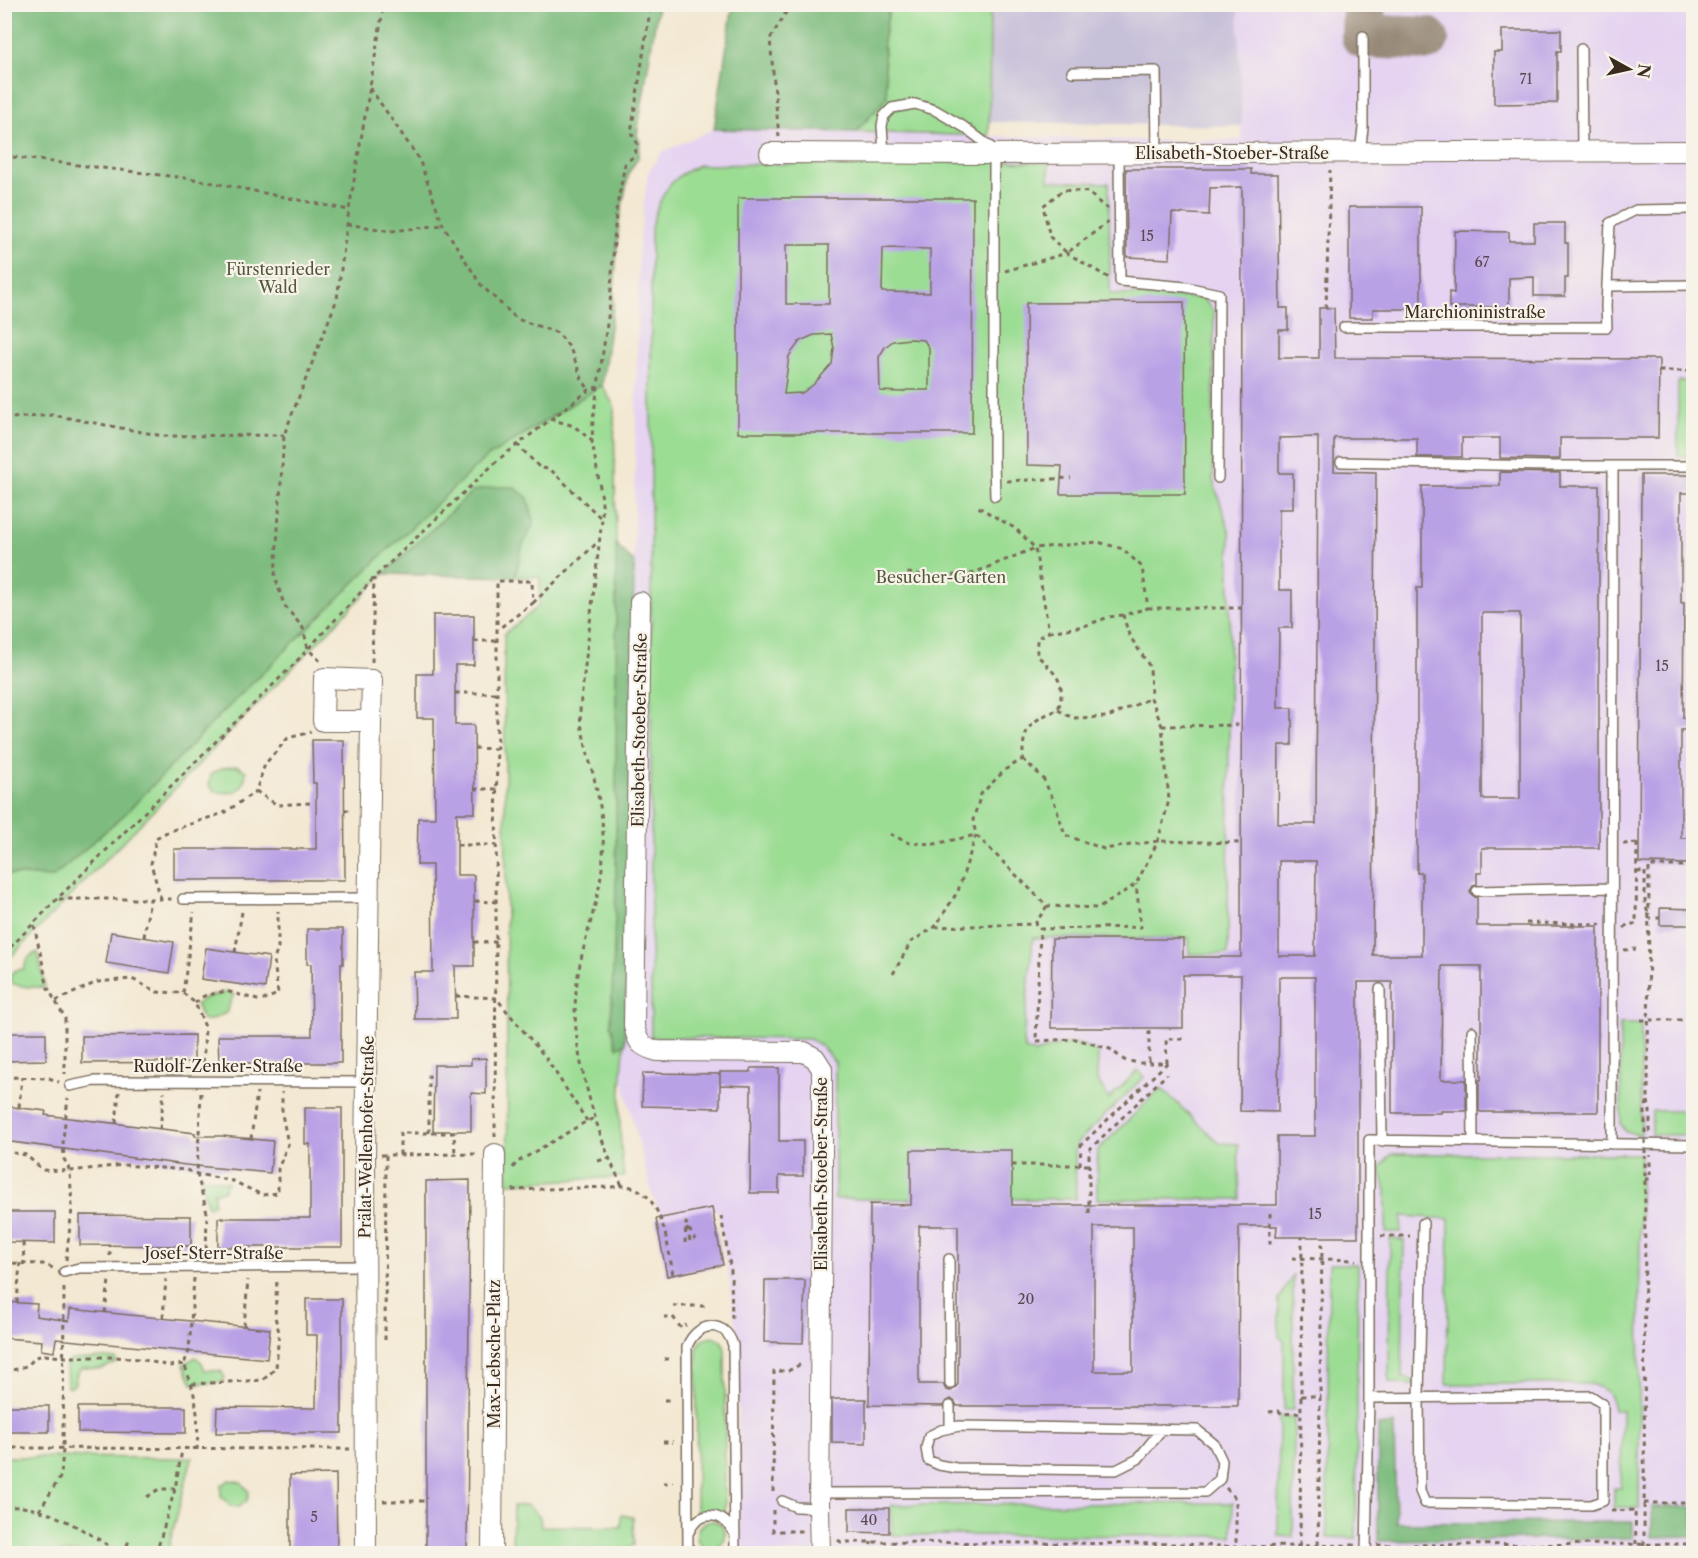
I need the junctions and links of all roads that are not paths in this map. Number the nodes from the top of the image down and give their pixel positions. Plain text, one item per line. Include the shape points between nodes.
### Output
1 (1363, 36) dead end
2 (1581, 49) dead end
3 (1072, 72) dead end
4 (1694, 151) edge
5 (1582, 152) junction
6 (775, 153) road end
7 (884, 153) junction
8 (1158, 153) junction
9 (1360, 153) junction
10 (998, 154) junction
11 (1119, 154) junction
12 (1694, 209) edge
13 (1694, 285) edge
14 (1608, 286) junction
15 (1344, 327) dead end
16 (1341, 462) dead end
17 (1694, 466) edge
18 (1613, 467) junction
19 (1218, 478) dead end
20 (995, 496) dead end
21 (640, 603) dead end
22 (371, 721) junction
23 (1612, 888) junction
24 (1477, 891) dead end
25 (368, 898) junction
26 (183, 899) road end
27 (1380, 989) dead end
28 (1472, 1031) dead end
29 (366, 1082) junction
30 (70, 1086) road end
31 (1382, 1141) junction
32 (1473, 1142) junction
33 (1612, 1144) junction
34 (1694, 1145) edge
35 (495, 1154) road end
36 (1424, 1223) dead end
37 (949, 1259) dead end
38 (364, 1266) junction
39 (64, 1272) road end
40 (950, 1384) dead end
41 (1419, 1396) junction
42 (1369, 1398) junction
43 (950, 1406) dead end
44 (950, 1428) junction
45 (1162, 1429) junction
46 (778, 1498) road end
47 (819, 1501) junction
48 (734, 1537) junction
49 (688, 1538) junction
50 (1366, 1549) edge
51 (366, 1554) edge
52 (492, 1554) edge
53 (688, 1554) edge
54 (735, 1554) edge
55 (820, 1554) edge

1 - 9 lane
2 - 5 lane
3 - 8 lane via 1156,71
4 - 5 street, Elisabeth-Stoeber-Straße
5 - 9 street, Elisabeth-Stoeber-Straße
6 - 7 street, Elisabeth-Stoeber-Straße
7 - 10 street, Elisabeth-Stoeber-Straße
7 - 10 lane via 884,116 892,108 915,104 935,110 964,127
8 - 9 street, Elisabeth-Stoeber-Straße
8 - 11 street, Elisabeth-Stoeber-Straße
10 - 11 street, Elisabeth-Stoeber-Straße
10 - 20 lane
11 - 19 lane via 1120,281 1219,294
12 - 14 lane via 1636,210 1610,223
13 - 14 lane
14 - 15 lane, Marchioninistraße via 1606,327
16 - 18 lane
17 - 18 lane
18 - 23 lane
21 - 47 street, Elisabeth-Stoeber-Straße via 634,1026 644,1047 657,1052 800,1052 812,1055 820,1064
22 - 22 street, Prälat-Wellenhofer-Straße via 323,721 324,678 372,680
22 - 25 street, Prälat-Wellenhofer-Straße
23 - 24 lane
23 - 33 lane
25 - 26 lane
25 - 29 street, Prälat-Wellenhofer-Straße
27 - 31 lane
28 - 32 lane
29 - 30 lane, Rudolf-Zenker-Straße via 94,1081
29 - 38 street, Prälat-Wellenhofer-Straße
31 - 32 lane
31 - 42 lane via 1369,1140
32 - 33 lane
33 - 34 lane via 1647,1149
35 - 52 street, Max-Lebsche-Platz
36 - 41 lane
37 - 40 lane
38 - 39 lane, Josef-Sterr-Straße via 79,1268
38 - 51 street, Prälat-Wellenhofer-Straße
41 - 41 lane via 1591,1396 1603,1404 1603,1501 1591,1505 1425,1503 1420,1491
41 - 42 lane
42 - 50 lane
43 - 44 lane
44 - 45 lane
44 - 45 lane via 929,1436 928,1460 956,1468 1116,1470 1138,1459
45 - 47 lane via 1197,1430 1214,1444 1222,1461 1220,1479 1205,1492
46 - 47 lane via 796,1507
47 - 55 street, Elisabeth-Stoeber-Straße
48 - 49 lane via 729,1524 707,1516 693,1524
48 - 49 lane via 733,1345 729,1334 714,1326 695,1333 687,1347
48 - 54 lane
49 - 53 lane

